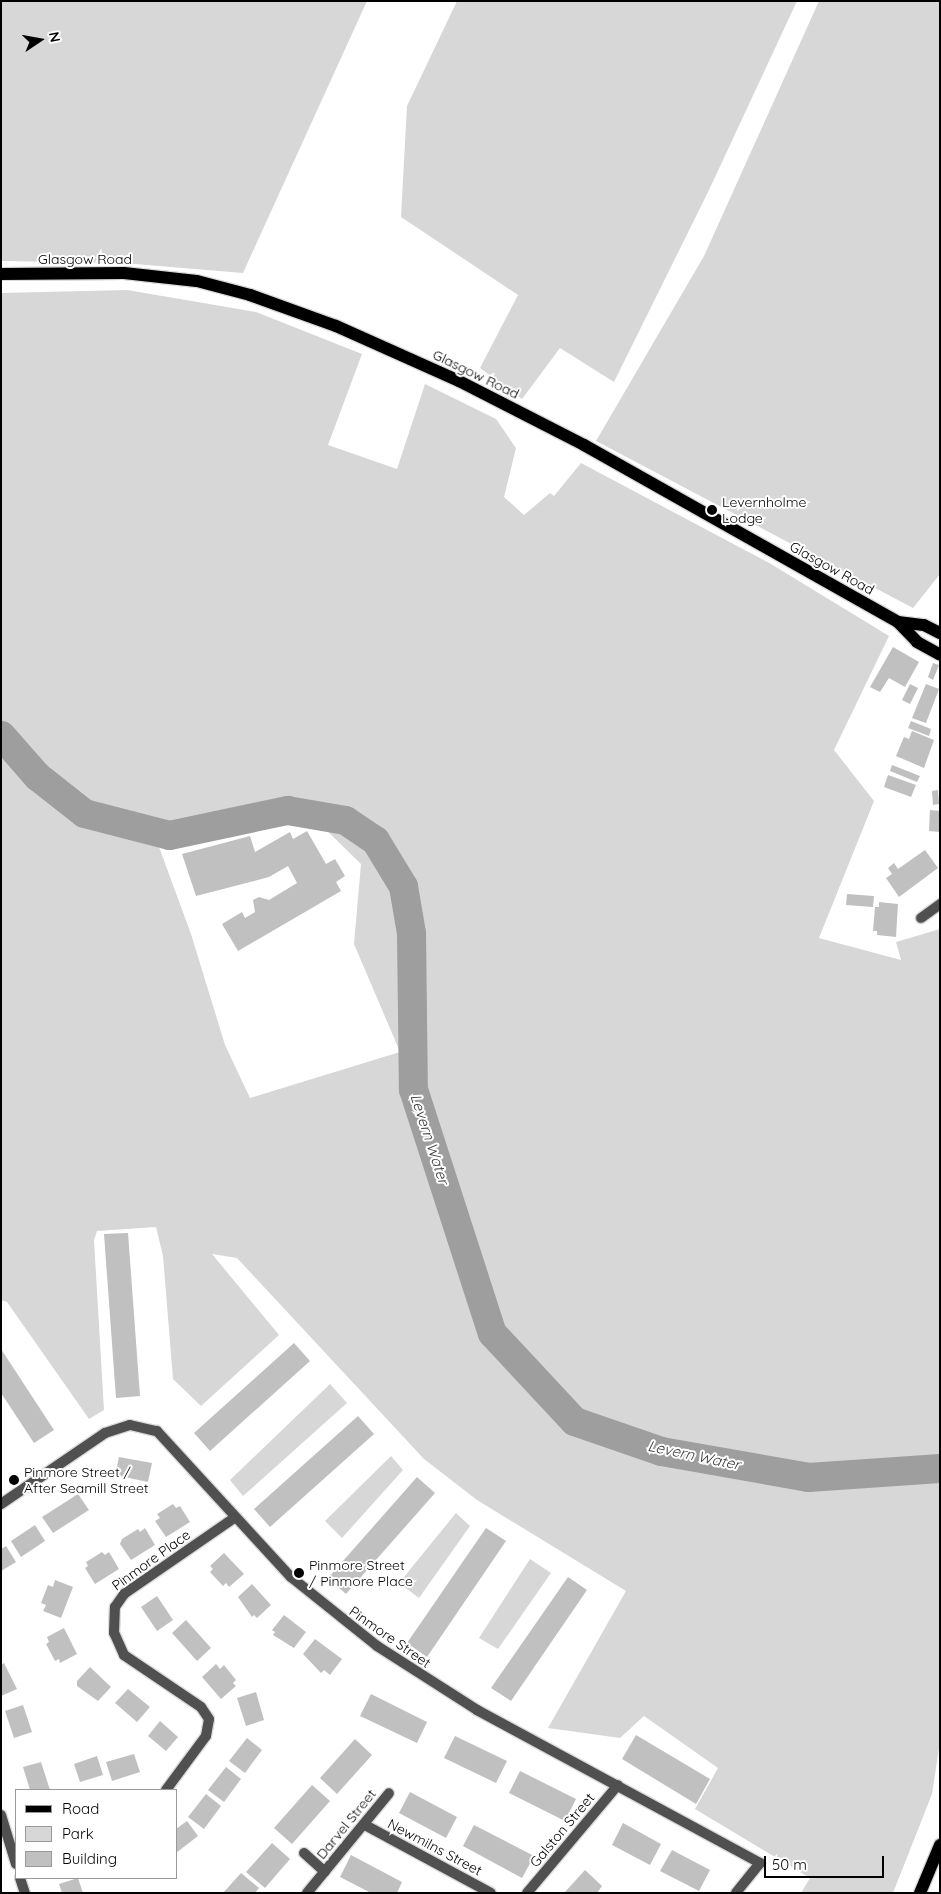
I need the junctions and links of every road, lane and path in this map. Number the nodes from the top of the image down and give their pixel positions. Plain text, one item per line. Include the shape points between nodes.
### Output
1 (1, 274) edge
2 (898, 622) junction
3 (940, 633) edge
4 (940, 655) edge
5 (940, 904) edge
6 (921, 918) dead end
7 (1, 1504) edge
8 (234, 1518) junction
9 (618, 1785) junction
10 (167, 1789) edge
11 (389, 1793) dead end
12 (1, 1815) edge
13 (365, 1825) junction
14 (13, 1840) edge
15 (940, 1845) edge
16 (304, 1853) dead end
17 (15, 1856) edge
18 (325, 1872) junction
19 (20, 1879) edge
20 (24, 1893) edge
21 (307, 1893) edge
22 (491, 1893) edge
23 (527, 1893) edge
24 (736, 1893) edge
25 (920, 1893) edge

1 - 2 main road, Glasgow Road via 124,273 197,281 250,295 336,326 459,381 584,445
2 - 3 main road, Glasgow Road via 924,625
2 - 4 main road, Glasgow Road via 917,642
5 - 6 street
7 - 8 street, Pinmore Street via 105,1433 140,1425 169,1440
8 - 9 street, Pinmore Street via 291,1577 377,1646 477,1710
8 - 10 street, Pinmore Place via 124,1594 115,1607 114,1633 124,1655 201,1707 209,1719 206,1736
9 - 23 street, Galston Street
9 - 24 street, Pinmore Street via 760,1863
11 - 13 street, Darvel Street
12 - 14 street
13 - 18 street, Darvel Street
13 - 22 street, Newmilns Street
14 - 17 street
15 - 25 main road
16 - 18 street, Darvel Street
18 - 21 street, Darvel Street
19 - 20 street

